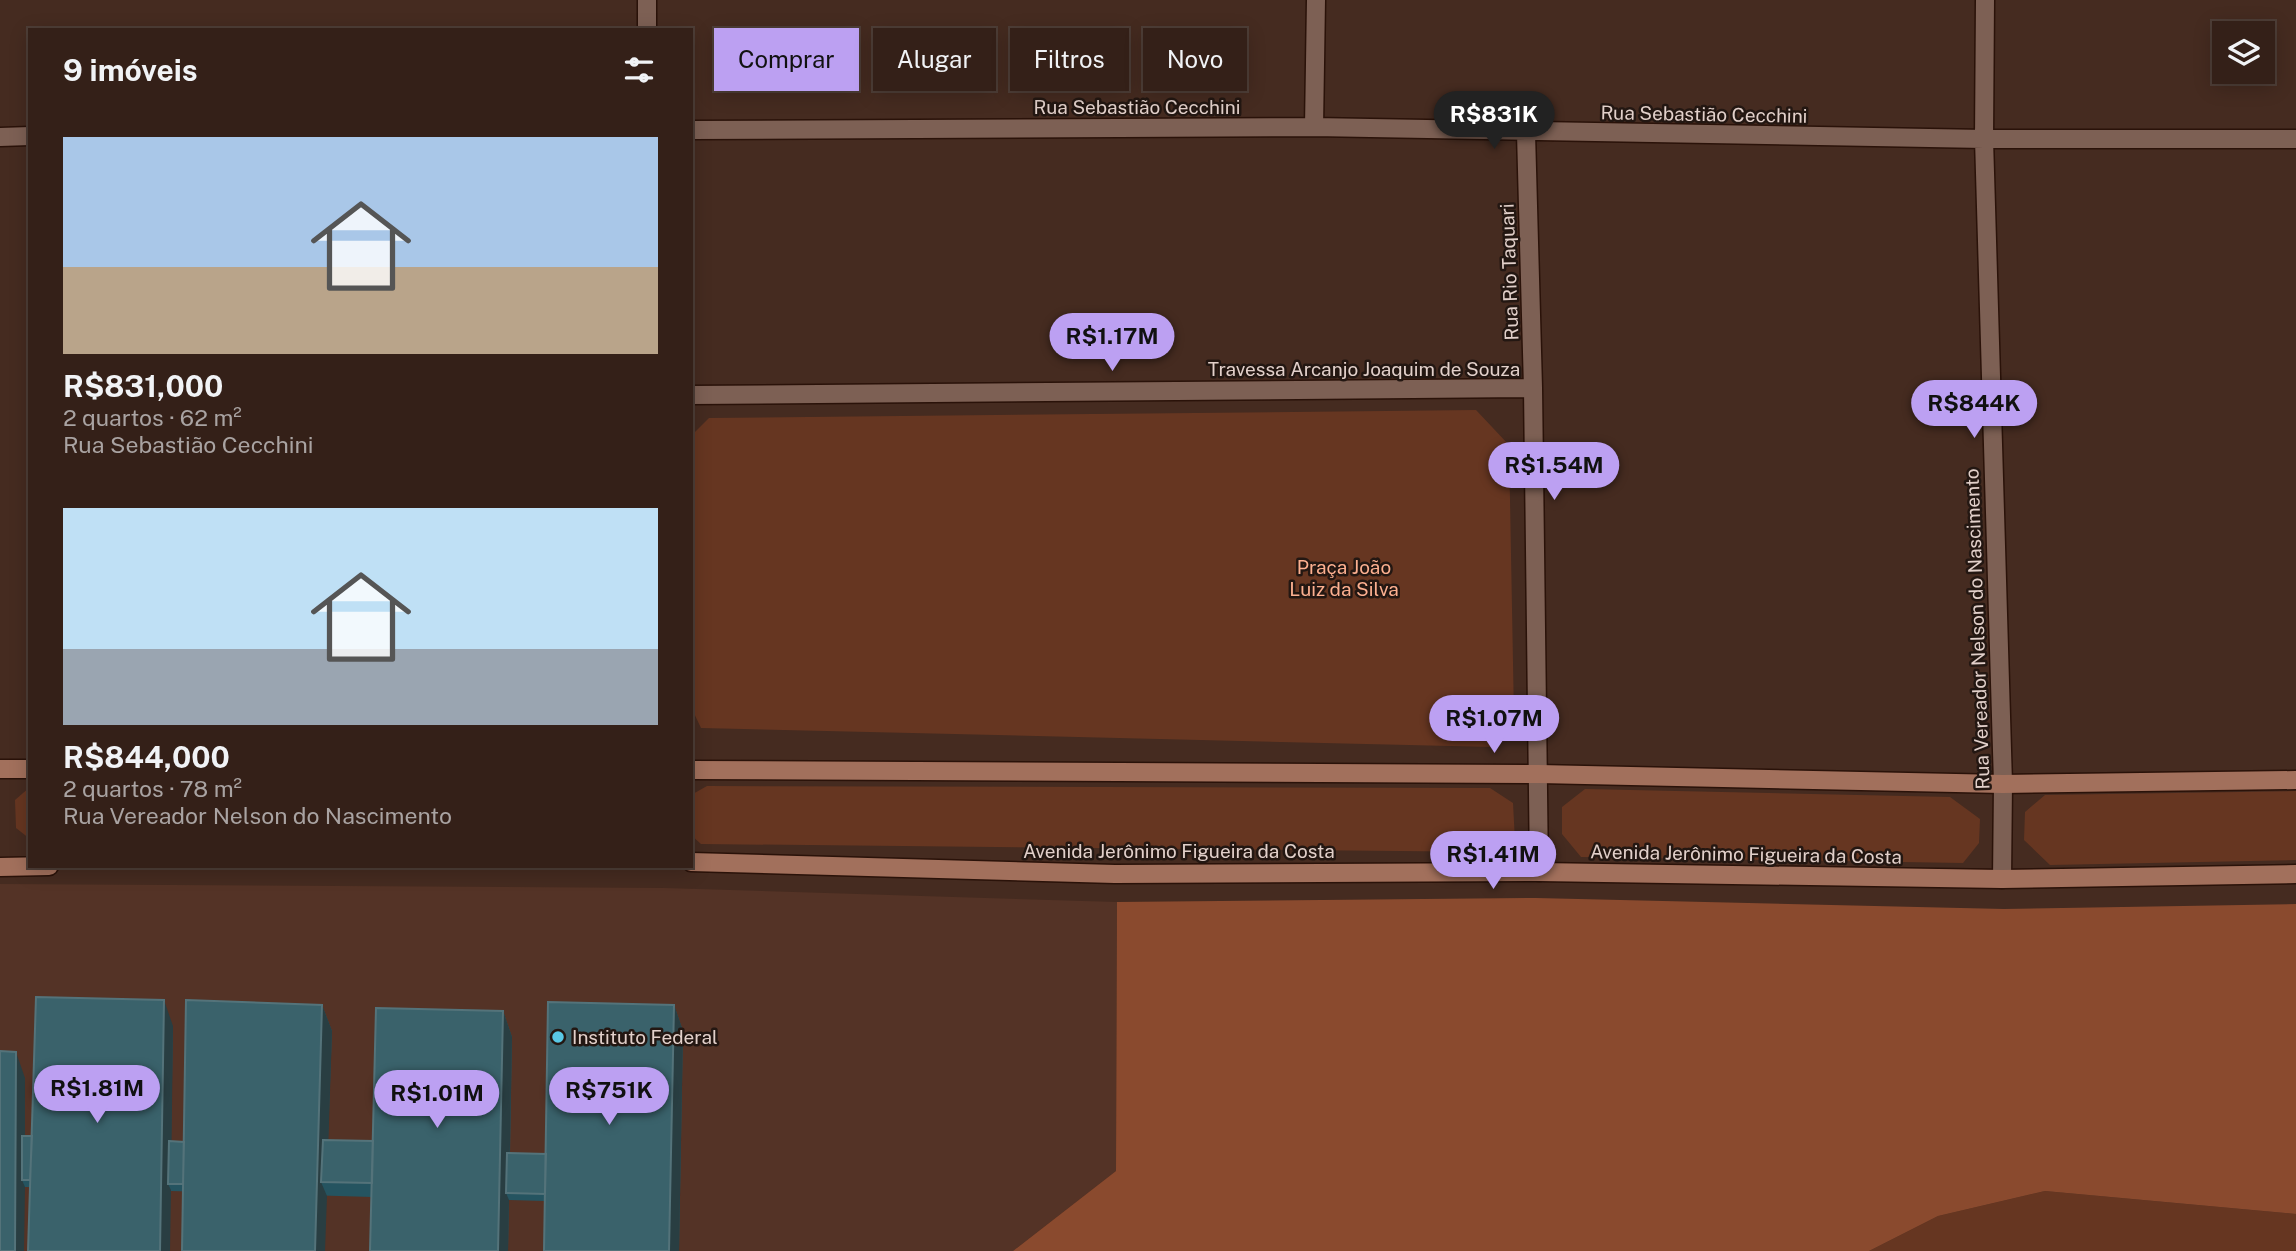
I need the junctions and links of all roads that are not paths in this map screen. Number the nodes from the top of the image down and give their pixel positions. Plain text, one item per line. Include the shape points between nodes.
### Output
1 (647, 0) edge
2 (1316, 0) edge
3 (1985, 0) edge
4 (647, 28) edge
5 (1314, 127) junction
6 (693, 130) edge
7 (1526, 132) junction
8 (28, 136) edge
9 (0, 137) edge
10 (1984, 139) junction
11 (2296, 139) edge
12 (1533, 388) junction
13 (693, 395) edge
14 (0, 769) edge
15 (28, 769) edge
16 (693, 770) edge
17 (1539, 774) junction
18 (2296, 779) edge
19 (2003, 784) junction
20 (693, 862) edge
21 (0, 866) edge
22 (28, 866) edge
23 (1539, 872) junction
24 (2296, 874) edge
25 (2002, 879) junction

1 - 4 street
2 - 5 street
3 - 10 street, Rua Vereador Nelson do Nascimento
5 - 6 street, Rua Sebastião Cecchini
5 - 7 street, Rua Sebastião Cecchini
7 - 10 street, Rua Sebastião Cecchini
7 - 12 street, Rua Rio Taquari
8 - 9 street
10 - 11 street, Rua Sebastião Cecchini
10 - 19 street, Rua Vereador Nelson do Nascimento
12 - 13 street, Travessa Arcanjo Joaquim de Souza
12 - 17 street, Rua Rio Taquari
14 - 15 main road
16 - 17 main road
17 - 19 main road
17 - 23 street, Rua Rio Taquari
18 - 19 main road
19 - 25 street, Rua Vereador Nelson do Nascimento
20 - 23 main road, Avenida Jerônimo Figueira da Costa via 1115,874
21 - 22 main road
23 - 25 main road, Avenida Jerônimo Figueira da Costa
24 - 25 main road, Avenida Jerônimo Figueira da Costa

